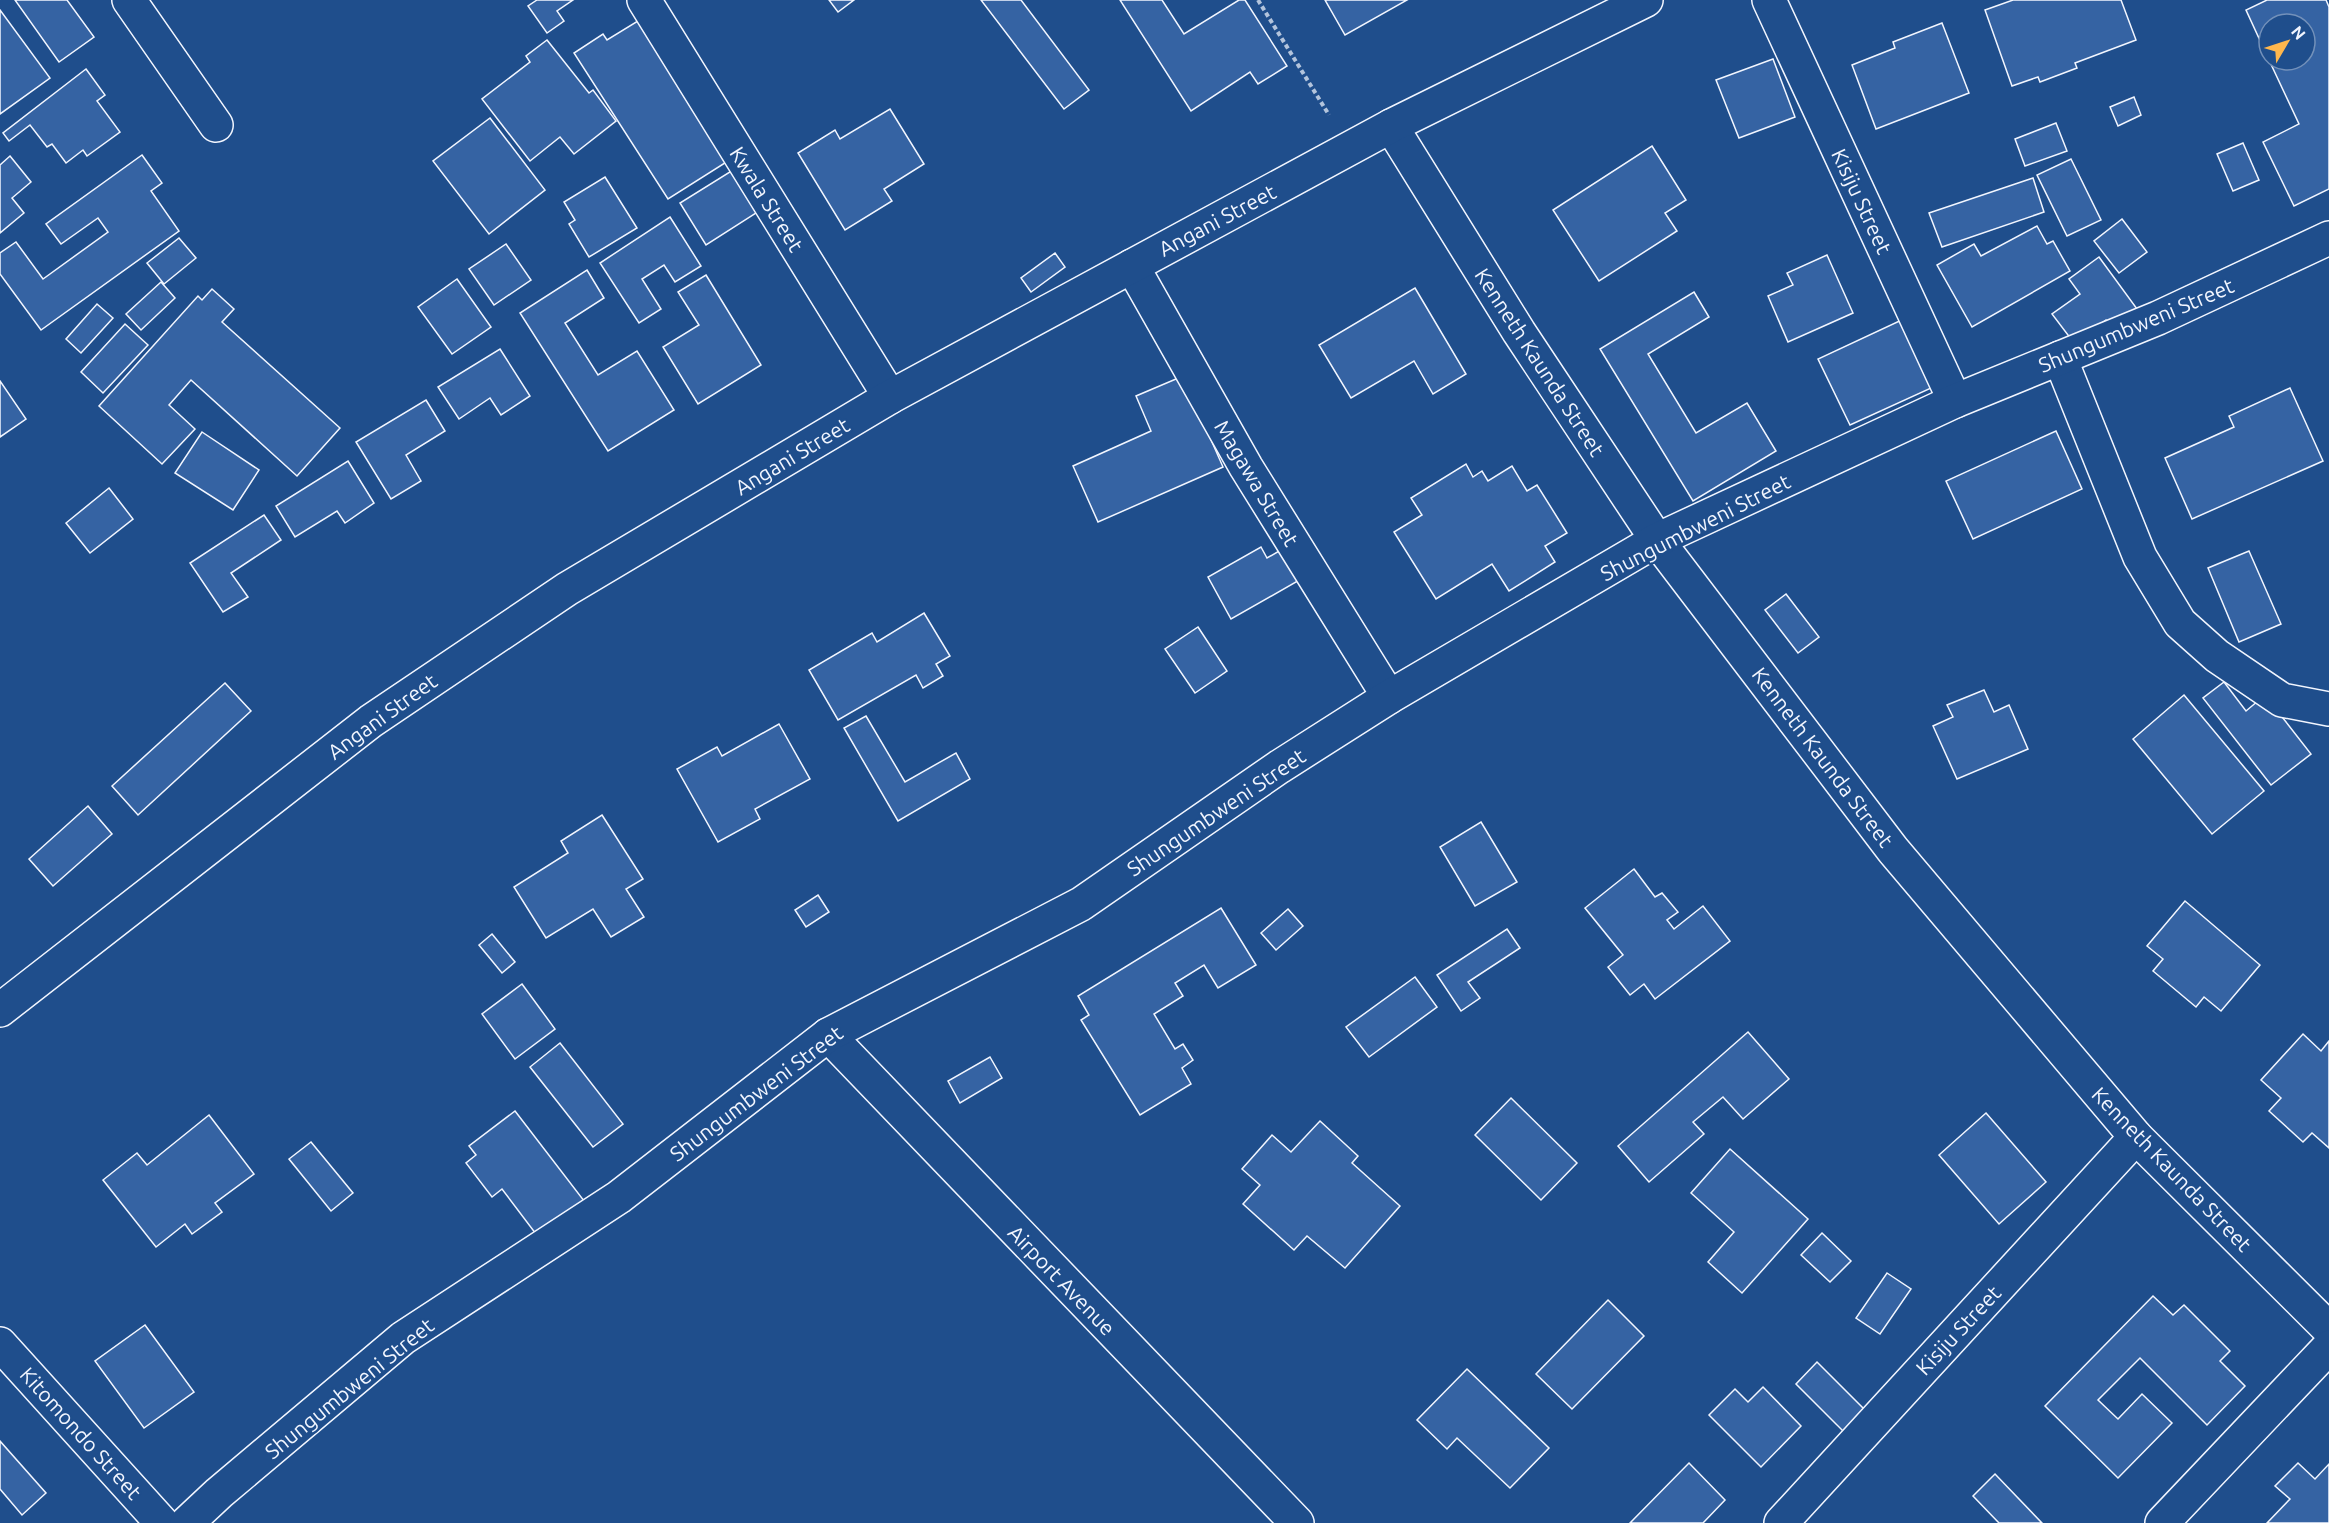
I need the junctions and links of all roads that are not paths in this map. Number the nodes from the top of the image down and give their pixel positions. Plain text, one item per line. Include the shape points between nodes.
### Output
1 (129, 0) edge
2 (645, 0) edge
3 (1769, 0) edge
4 (1632, 3) edge
5 (216, 125) dead end
6 (1391, 126) junction
7 (2329, 238) edge
8 (1132, 266) junction
9 (2060, 358) junction
10 (890, 397) junction
11 (1955, 401) junction
12 (1657, 540) junction
13 (1389, 697) junction
14 (2329, 709) edge
15 (4, 1010) edge
16 (828, 1035) junction
17 (2136, 1137) junction
18 (2329, 1329) edge
19 (0, 1344) edge
20 (2329, 1347) edge
21 (162, 1523) edge
22 (187, 1523) edge
23 (1297, 1523) edge
24 (1781, 1523) edge
25 (2162, 1523) edge

1 - 5 street
2 - 10 street, Kwala Street
3 - 11 street, Kisiju Street
4 - 6 street, Angani Street
6 - 8 street, Angani Street
6 - 12 street, Kenneth Kaunda Street via 1519,332
7 - 9 street, Shungumbweni Street via 2158,318
8 - 10 street, Angani Street
8 - 13 street, Magawa Street via 1246,467
9 - 11 street, Shungumbweni Street
9 - 14 street via 2140,557 2180,623 2217,656 2282,700
10 - 15 street, Angani Street via 567,588 371,721
11 - 12 street, Shungumbweni Street
12 - 13 street, Shungumbweni Street
12 - 17 street, Kenneth Kaunda Street via 1893,850
13 - 16 street, Shungumbweni Street via 1279,767 1081,904
16 - 22 street, Shungumbweni Street via 619,1197 404,1338
16 - 23 street, Airport Avenue
17 - 18 street, Kenneth Kaunda Street
17 - 24 street, Kisiju Street
19 - 21 street, Kitomondo Street
20 - 25 street

